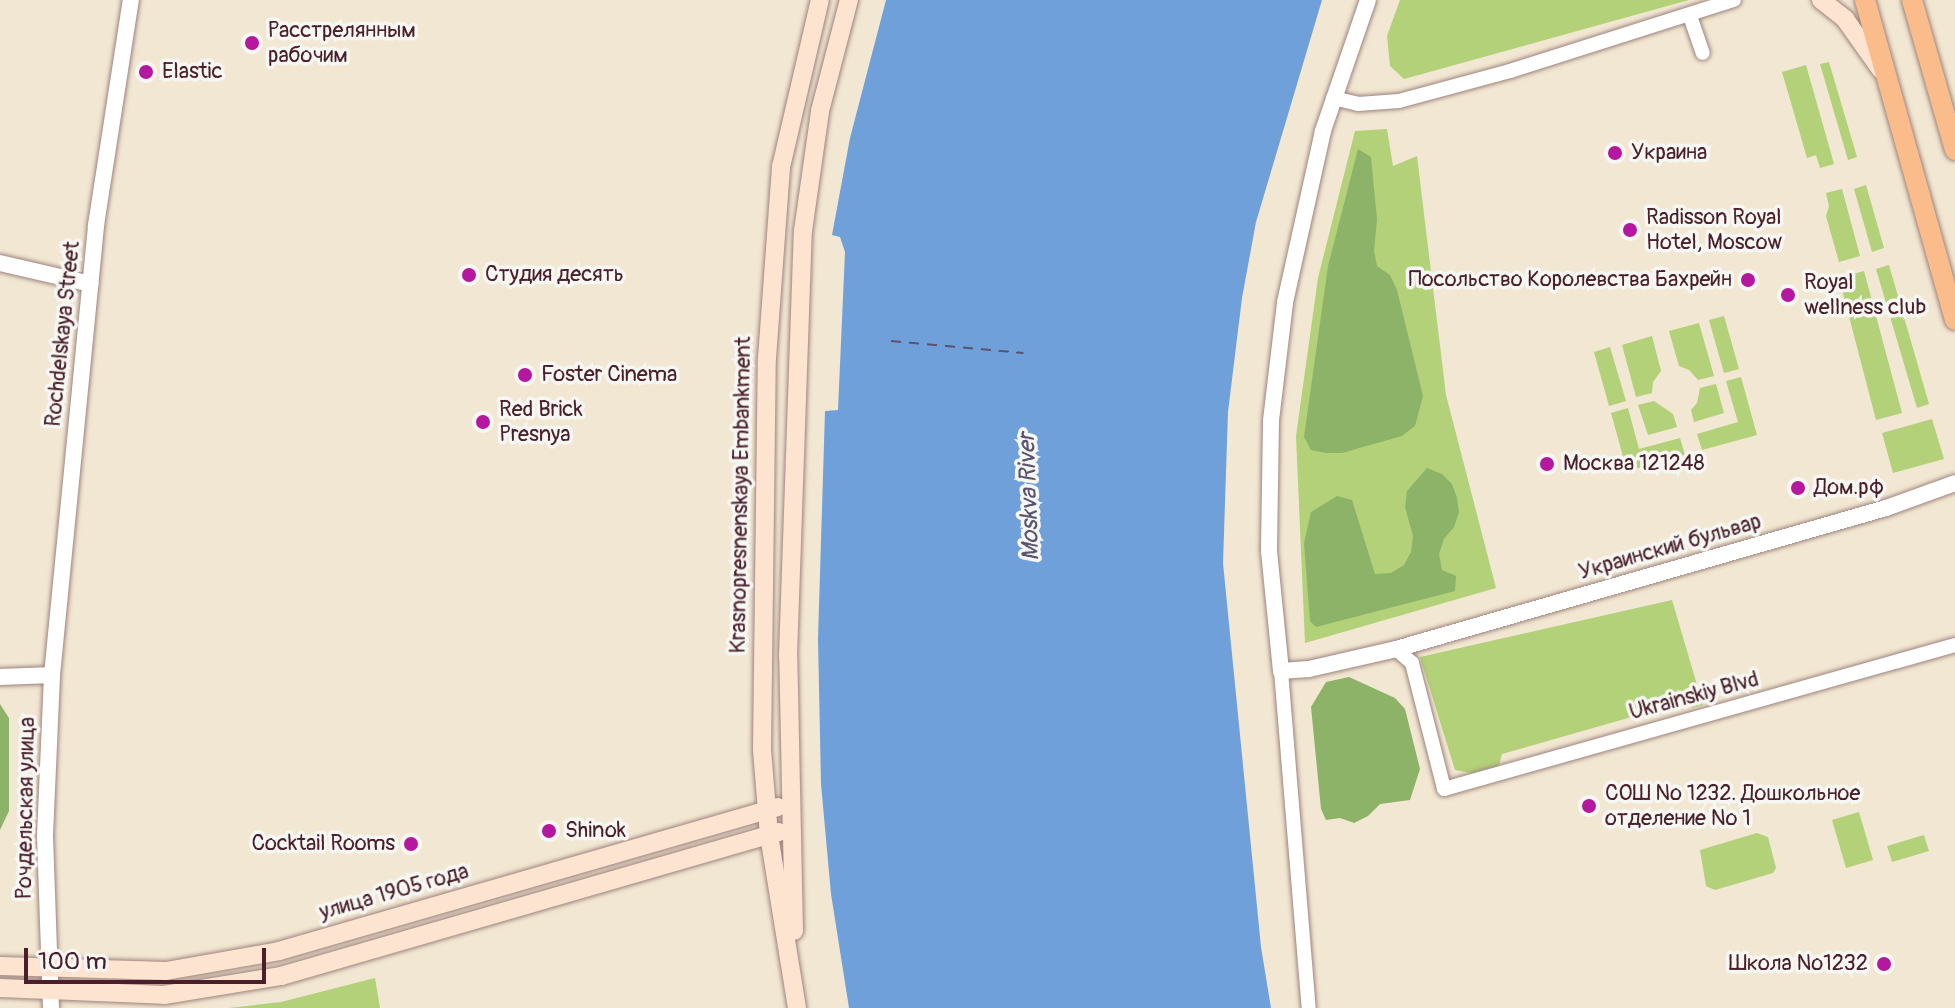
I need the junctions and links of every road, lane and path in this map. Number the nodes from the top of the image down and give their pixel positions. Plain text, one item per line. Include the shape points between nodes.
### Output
1 (131, 0) edge
2 (820, 0) edge
3 (849, 0) edge
4 (1368, 0) edge
5 (1734, 0) edge
6 (1821, 0) edge
7 (1865, 0) edge
8 (1912, 0) edge
9 (1923, 0) edge
10 (1690, 16) junction
11 (1919, 27) junction
12 (1703, 53) dead end
13 (1887, 79) junction
14 (1333, 98) junction
15 (1955, 150) edge
16 (0, 263) edge
17 (91, 284) junction
18 (1955, 320) edge
19 (1955, 483) edge
20 (1955, 645) edge
21 (1396, 649) junction
22 (1281, 671) junction
23 (52, 675) junction
24 (0, 677) edge
25 (792, 803) junction
26 (767, 810) junction
27 (793, 829) junction
28 (769, 835) junction
29 (0, 966) edge
30 (49, 967) junction
31 (0, 988) edge
32 (51, 999) edge
33 (796, 1001) edge
34 (1309, 1008) edge

1 - 17 street, Rochdelskaya Street
2 - 26 main road, Krasnopresnenskaya Embankment via 781,167 774,243 761,659
3 - 25 main road, Krasnopresnenskaya Embankment via 820,111 803,231 788,656
4 - 14 street
5 - 10 street
6 - 13 main road via 1860,38
7 - 13 main road
8 - 11 main road
9 - 11 main road
10 - 12 street
10 - 14 street via 1399,101 1358,104
11 - 15 main road
13 - 18 main road
14 - 22 street via 1305,200 1271,421 1269,551
16 - 17 street
17 - 23 street, Rochdelskaya Street
19 - 21 street, Украинский бульвар via 1886,508
20 - 21 street, Ukrainskiy Blvd via 1444,789 1412,663
21 - 22 street, Украинский бульвар
22 - 34 street
23 - 24 street
23 - 30 street, Рочдельская улица via 45,812
25 - 26 main road, улица 1905 года
25 - 27 main road, Krasnopresnenskaya Embankment
26 - 28 main road, Krasnopresnenskaya Embankment
26 - 30 main road, улица 1905 года via 279,951 166,971
27 - 28 main road
27 - 33 main road, Krasnopresnenskaya Embankment
28 - 32 main road via 281,976 164,995
28 - 33 main road, Krasnopresnenskaya Embankment
29 - 30 main road, улица 1905 года
30 - 32 street, Рочдельская улица
31 - 32 main road

